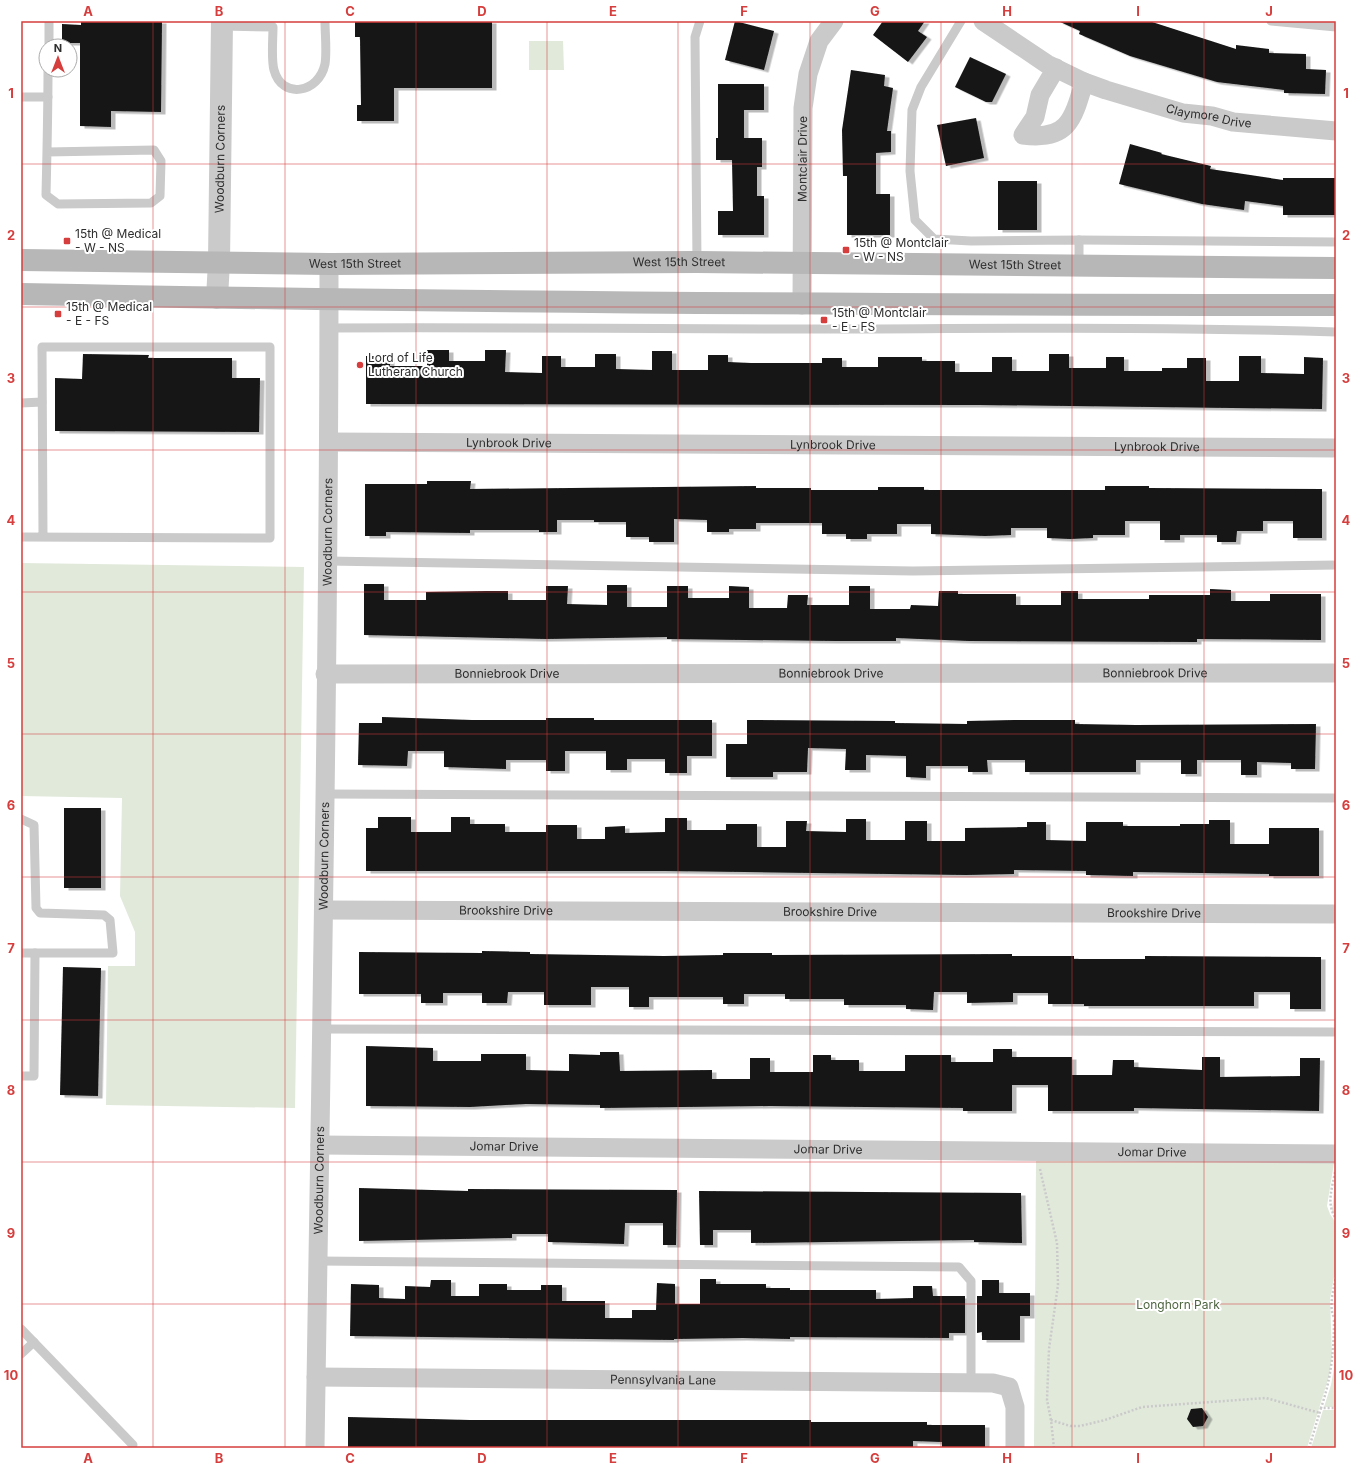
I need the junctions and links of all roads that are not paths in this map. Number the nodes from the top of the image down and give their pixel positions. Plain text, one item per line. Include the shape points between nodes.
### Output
1 (49, 21) edge
2 (325, 21) edge
3 (700, 21) edge
4 (834, 21) edge
5 (961, 21) edge
6 (983, 21) edge
7 (1271, 21) edge
8 (222, 24) edge
9 (274, 24) edge
10 (1336, 27) edge
11 (49, 38) edge
12 (1056, 68) junction
13 (48, 78) edge
14 (1084, 82) junction
15 (21, 97) edge
16 (48, 97) junction
17 (1336, 130) edge
18 (47, 152) junction
19 (1079, 240) junction
20 (1336, 242) edge
21 (21, 260) edge
22 (219, 262) junction
23 (697, 262) junction
24 (802, 262) junction
25 (329, 264) junction
26 (1079, 266) junction
27 (1336, 268) edge
28 (21, 294) edge
29 (217, 298) junction
30 (329, 300) junction
31 (802, 305) junction
32 (1336, 305) edge
33 (329, 328) junction
34 (1336, 332) edge
35 (42, 402) junction
36 (21, 403) edge
37 (329, 442) junction
38 (1336, 448) edge
39 (21, 537) edge
40 (43, 537) junction
41 (327, 561) junction
42 (1336, 565) edge
43 (1336, 673) edge
44 (325, 674) junction
45 (324, 794) junction
46 (1336, 798) edge
47 (21, 819) edge
48 (324, 910) junction
49 (1336, 914) edge
50 (21, 953) edge
51 (35, 953) junction
52 (322, 1029) junction
53 (1336, 1032) edge
54 (21, 1076) edge
55 (320, 1145) junction
56 (1336, 1154) edge
57 (318, 1261) junction
58 (21, 1328) edge
59 (34, 1342) junction
60 (21, 1354) edge
61 (316, 1377) junction
62 (971, 1382) junction
63 (133, 1447) edge
64 (315, 1448) edge
65 (1015, 1448) edge

1 - 11 lane
2 - 9 lane via 325,64 319,79 311,87 298,90 279,82 274,70
3 - 23 lane via 695,37
4 - 24 street, Montclair Drive via 819,41 808,74 803,108
5 - 19 lane via 921,86 912,110 910,171 915,220 934,239
6 - 12 street, Claymore Drive
7 - 10 lane
8 - 9 lane
8 - 22 street, Woodburn Corners
12 - 14 street, Claymore Drive
12 - 14 street via 1040,95 1035,117 1023,135 1041,138 1056,134 1075,113
13 - 16 lane
14 - 17 street, Claymore Drive via 1183,113 1240,122
15 - 16 lane
16 - 18 lane
18 - 18 lane via 46,195 58,204 151,203 160,196 161,161 154,150
19 - 20 lane
19 - 26 lane
21 - 22 main road, West 15th Street
22 - 25 main road, West 15th Street
22 - 29 street, Woodburn Corners
23 - 24 main road, West 15th Street
23 - 25 main road, West 15th Street
24 - 26 main road, West 15th Street
24 - 31 street, Montclair Drive
25 - 30 street, Woodburn Corners
26 - 27 main road, West 15th Street
28 - 29 main road
29 - 30 main road
30 - 31 main road
30 - 33 street, Woodburn Corners
31 - 32 main road
33 - 34 lane via 514,326
33 - 37 street, Woodburn Corners
35 - 36 lane
35 - 40 lane
35 - 40 lane via 42,347 270,347 270,538
37 - 38 street, Lynbrook Drive
37 - 41 street, Woodburn Corners
39 - 40 lane
41 - 42 lane via 913,571
41 - 44 street, Woodburn Corners
43 - 44 street, Bonniebrook Drive
44 - 45 street, Woodburn Corners
45 - 46 lane
45 - 48 street, Woodburn Corners
47 - 51 lane via 34,825 35,899 36,908 40,913 104,915 110,920 113,953
48 - 49 street, Brookshire Drive
48 - 52 street, Woodburn Corners
50 - 51 lane
51 - 54 lane via 34,1076
52 - 53 lane
52 - 55 street, Woodburn Corners
55 - 56 street, Jomar Drive
55 - 57 street, Woodburn Corners
57 - 61 street, Woodburn Corners
57 - 62 lane via 959,1267 971,1281
58 - 59 lane
59 - 60 lane
59 - 63 lane
61 - 62 street, Pennsylvania Lane
61 - 64 street, Woodburn Corners
62 - 65 street, Pennsylvania Lane via 994,1383 1009,1387 1015,1407

